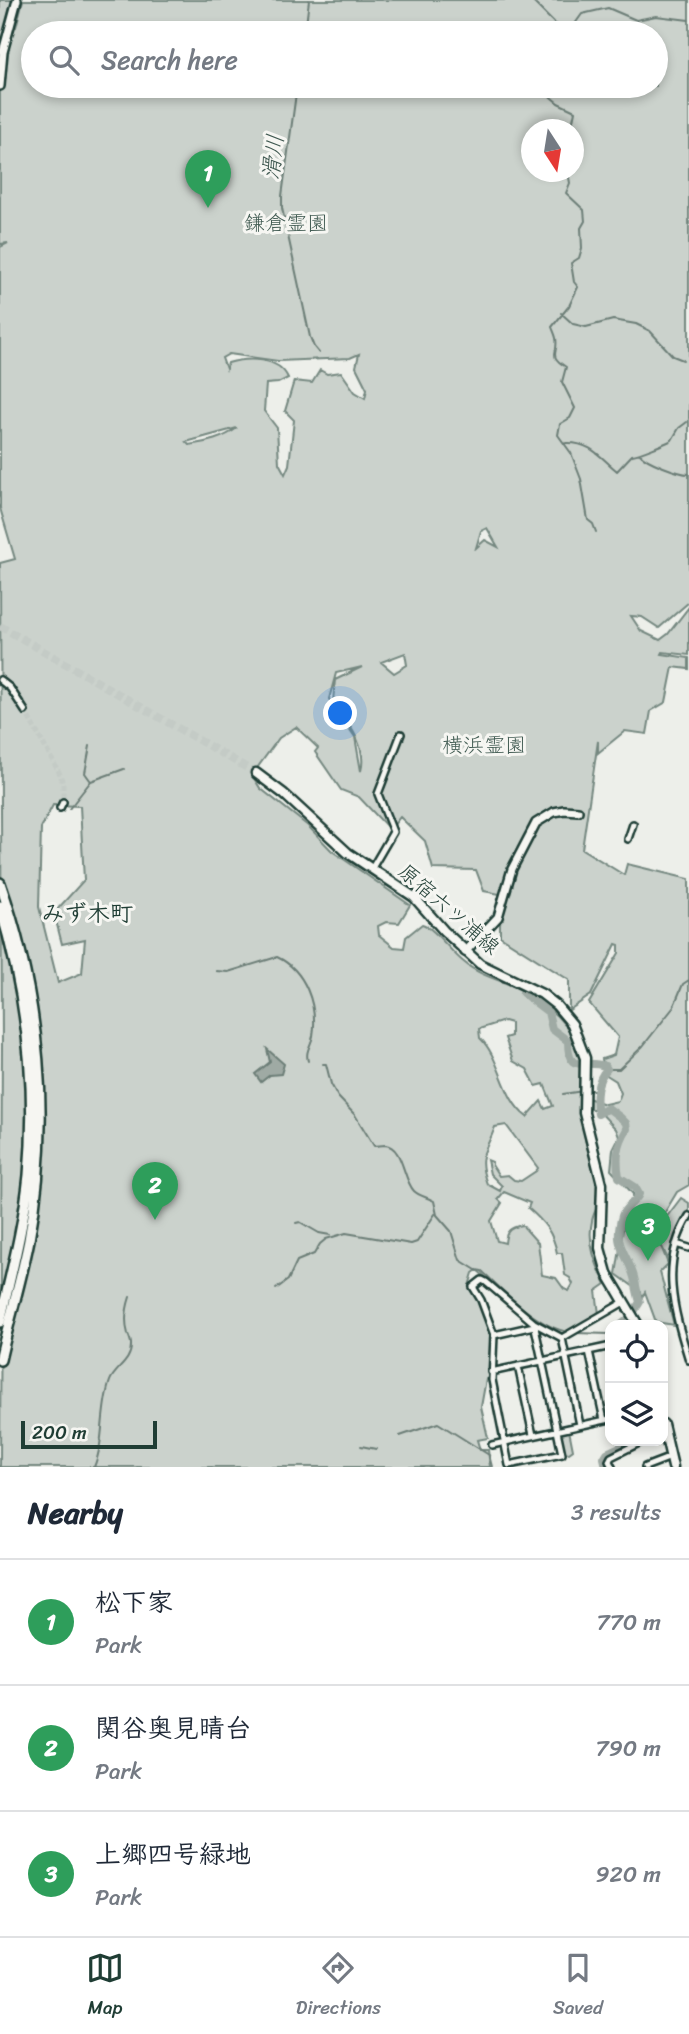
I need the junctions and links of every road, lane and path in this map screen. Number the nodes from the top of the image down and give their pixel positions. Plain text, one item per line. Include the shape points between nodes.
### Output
1 (17, 0) edge
2 (0, 86) edge
3 (0, 680) edge
4 (25, 710) tunnel mouth
5 (401, 734) dead end
6 (256, 773) tunnel mouth
7 (578, 811) dead end
8 (632, 824) dead end
9 (628, 839) dead end
10 (372, 868) junction
11 (0, 883) edge
12 (0, 906) edge
13 (0, 917) edge
14 (11, 948) junction
15 (465, 951) junction
16 (689, 1216) edge
17 (676, 1244) junction
18 (689, 1248) edge
19 (626, 1304) junction
20 (635, 1320) edge
21 (0, 1322) edge
22 (534, 1324) junction
23 (689, 1325) edge
24 (680, 1328) junction
25 (494, 1335) junction
26 (568, 1335) junction
27 (605, 1347) edge
28 (589, 1351) junction
29 (565, 1356) junction
30 (0, 1360) edge
31 (689, 1360) edge
32 (542, 1361) junction
33 (518, 1366) junction
34 (491, 1372) junction
35 (605, 1411) edge
36 (605, 1419) edge
37 (580, 1425) junction
38 (557, 1430) junction
39 (533, 1435) junction
40 (504, 1442) junction
41 (492, 1445) dead end
42 (668, 1445) edge
43 (633, 1446) edge
44 (608, 1447) dead end
45 (560, 1454) junction
46 (616, 1454) junction
47 (671, 1457) junction
48 (562, 1463) dead end
49 (611, 1467) edge
50 (645, 1467) edge
51 (673, 1467) edge

1 - 2 street via 3,52
3 - 4 street
5 - 10 street via 379,794 393,832
6 - 10 main road, 原宿六ツ浦線 via 348,853
7 - 15 street via 554,812 536,823 512,869 498,917
8 - 9 street
10 - 15 main road, 原宿六ツ浦線 via 414,897
11 - 30 highway via 24,967 40,1085 35,1198
12 - 14 highway
13 - 14 highway
14 - 21 highway via 28,1044 31,1145 22,1223
15 - 19 main road, 原宿六ツ浦線 via 480,964 552,1001 572,1024 585,1061 586,1125 602,1184 600,1248 607,1273
16 - 17 street
17 - 18 street
17 - 24 street via 670,1275
19 - 20 main road, 原宿六ツ浦線
19 - 26 street
22 - 25 street
22 - 25 street via 482,1280 473,1287
22 - 26 street
22 - 32 street
23 - 24 street
24 - 31 street
25 - 34 street
26 - 29 street
27 - 28 street
28 - 29 street
28 - 35 street
29 - 32 street
29 - 37 street
32 - 33 street
32 - 38 street
33 - 34 street
33 - 39 street
34 - 40 street
36 - 37 street
37 - 38 street
38 - 39 street
38 - 45 street
39 - 40 street
40 - 41 street
40 - 45 street via 509,1465
42 - 47 main road
43 - 46 street
44 - 46 street
45 - 48 street
46 - 49 street via 609,1461
47 - 50 street
47 - 51 main road

